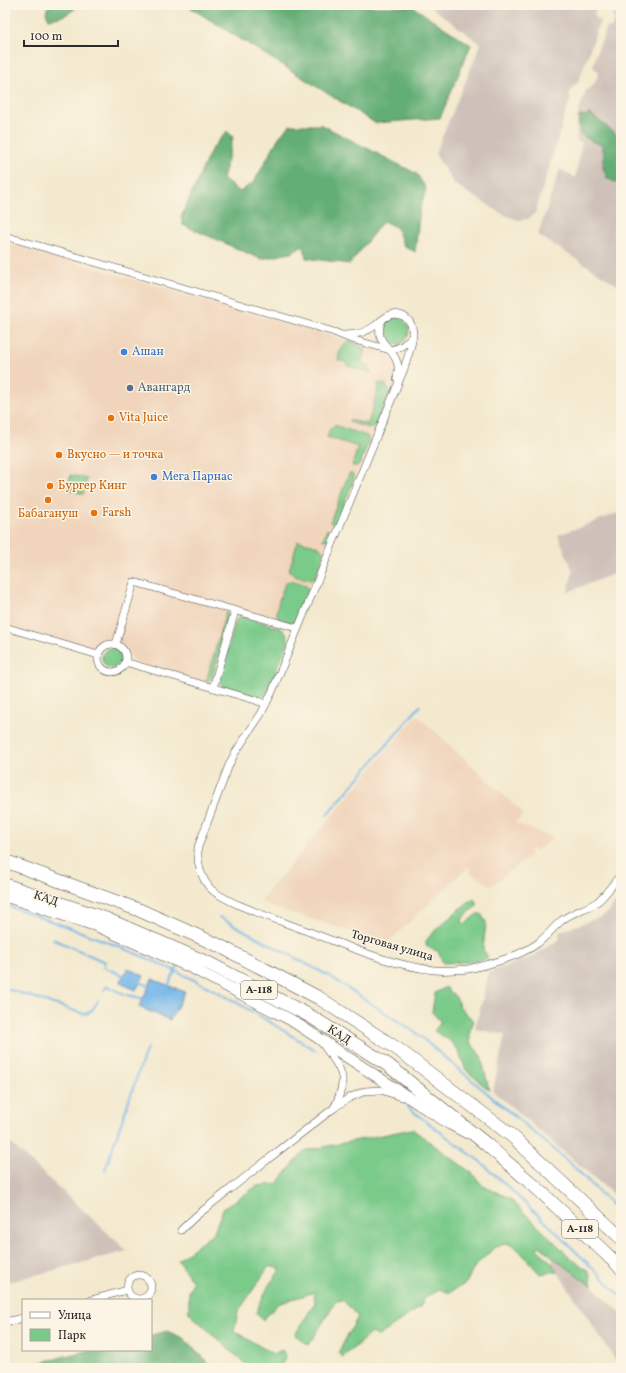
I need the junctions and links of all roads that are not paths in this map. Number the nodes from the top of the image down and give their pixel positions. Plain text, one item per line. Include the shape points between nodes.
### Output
1 (5, 236) edge
2 (382, 320) junction
3 (344, 335) junction
4 (413, 335) junction
5 (390, 350) junction
6 (397, 384) junction
7 (236, 611) junction
8 (5, 627) edge
9 (297, 628) junction
10 (116, 644) junction
11 (98, 655) junction
12 (125, 662) junction
13 (213, 688) junction
14 (266, 704) junction
15 (5, 860) edge
16 (621, 875) edge
17 (5, 884) edge
18 (5, 896) edge
19 (316, 1036) junction
20 (414, 1101) junction
21 (334, 1108) junction
22 (486, 1144) junction
23 (181, 1230) dead end
24 (621, 1238) edge
25 (621, 1268) edge
26 (127, 1290) dead end
27 (95, 1299) edge
28 (22, 1318) edge
29 (5, 1322) edge

1 - 3 street
2 - 3 street via 368,331
2 - 4 street via 394,314 401,315 411,324
2 - 5 street via 380,338
3 - 5 street
4 - 5 street via 403,346
4 - 6 street
5 - 6 street via 398,364
6 - 9 street
7 - 9 street
7 - 10 street via 134,582
7 - 13 street
8 - 11 street
9 - 14 street
10 - 11 street via 103,647
10 - 12 street via 125,653
11 - 12 street via 101,667 108,672 120,669
12 - 13 street
13 - 14 street
14 - 16 street, Торговая улица via 229,765 198,847 204,879 209,887 226,899 403,964 435,970 466,969 496,963 537,944 574,912 598,900
15 - 24 highway, КАД / А-118 via 139,910 220,946 319,998 399,1050 512,1136
17 - 22 highway, КАД / А-118 via 106,919 203,961 310,1016 388,1065
18 - 19 main road via 97,926 190,967 291,1020
19 - 20 main road
19 - 21 street via 339,1068 343,1081 342,1093
20 - 21 street via 381,1090 365,1091
20 - 22 main road
21 - 23 street
22 - 25 highway, КАД / А-118
26 - 27 street
28 - 29 street

